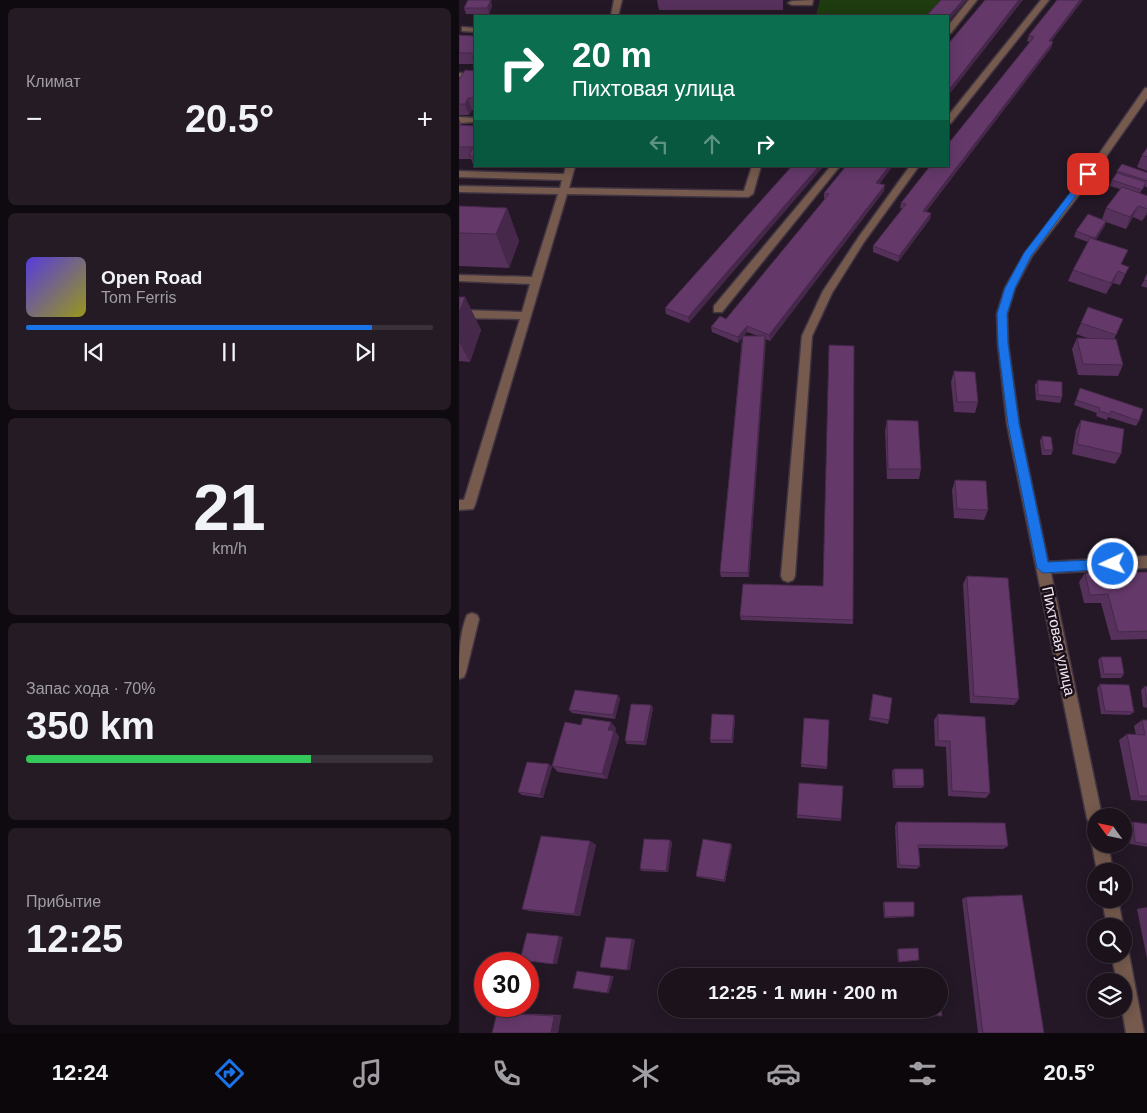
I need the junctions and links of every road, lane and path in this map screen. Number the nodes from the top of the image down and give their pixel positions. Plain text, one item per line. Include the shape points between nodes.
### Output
1 (618, 0) edge
2 (973, 0) edge
3 (1045, 0) edge
4 (792, 3) dead end
5 (809, 4) edge
6 (614, 15) edge
7 (465, 29) dead end
8 (474, 30) edge
9 (949, 30) edge
10 (459, 75) edge
11 (474, 76) edge
12 (1147, 90) edge
13 (459, 120) edge
14 (474, 120) edge
15 (949, 120) edge
16 (571, 167) edge
17 (757, 167) edge
18 (835, 167) edge
19 (914, 167) edge
20 (459, 174) edge
21 (568, 176) junction
22 (459, 189) edge
23 (564, 191) junction
24 (459, 278) edge
25 (537, 281) junction
26 (718, 309) dead end
27 (459, 314) edge
28 (526, 316) junction
29 (459, 505) edge
30 (1147, 562) edge
31 (1043, 568) junction
32 (788, 576) dead end
33 (472, 619) dead end
34 (459, 672) edge
35 (1093, 808) edge
36 (1122, 963) edge
37 (1135, 1033) edge

1 - 6 street
2 - 9 street
3 - 15 street
4 - 5 street
7 - 8 street
10 - 11 street
12 - 31 street, Пихтовая улица via 1028,255 1010,288 1002,314 1013,424
13 - 14 street
16 - 21 street
17 - 23 street via 748,194
18 - 26 street
19 - 32 street via 831,285 807,336
20 - 21 street
21 - 23 street
22 - 23 street
23 - 25 street
24 - 25 street
25 - 28 street
27 - 28 street
28 - 29 street via 469,505
30 - 31 street
31 - 35 street, Пихтовая улица
33 - 34 street
36 - 37 street

